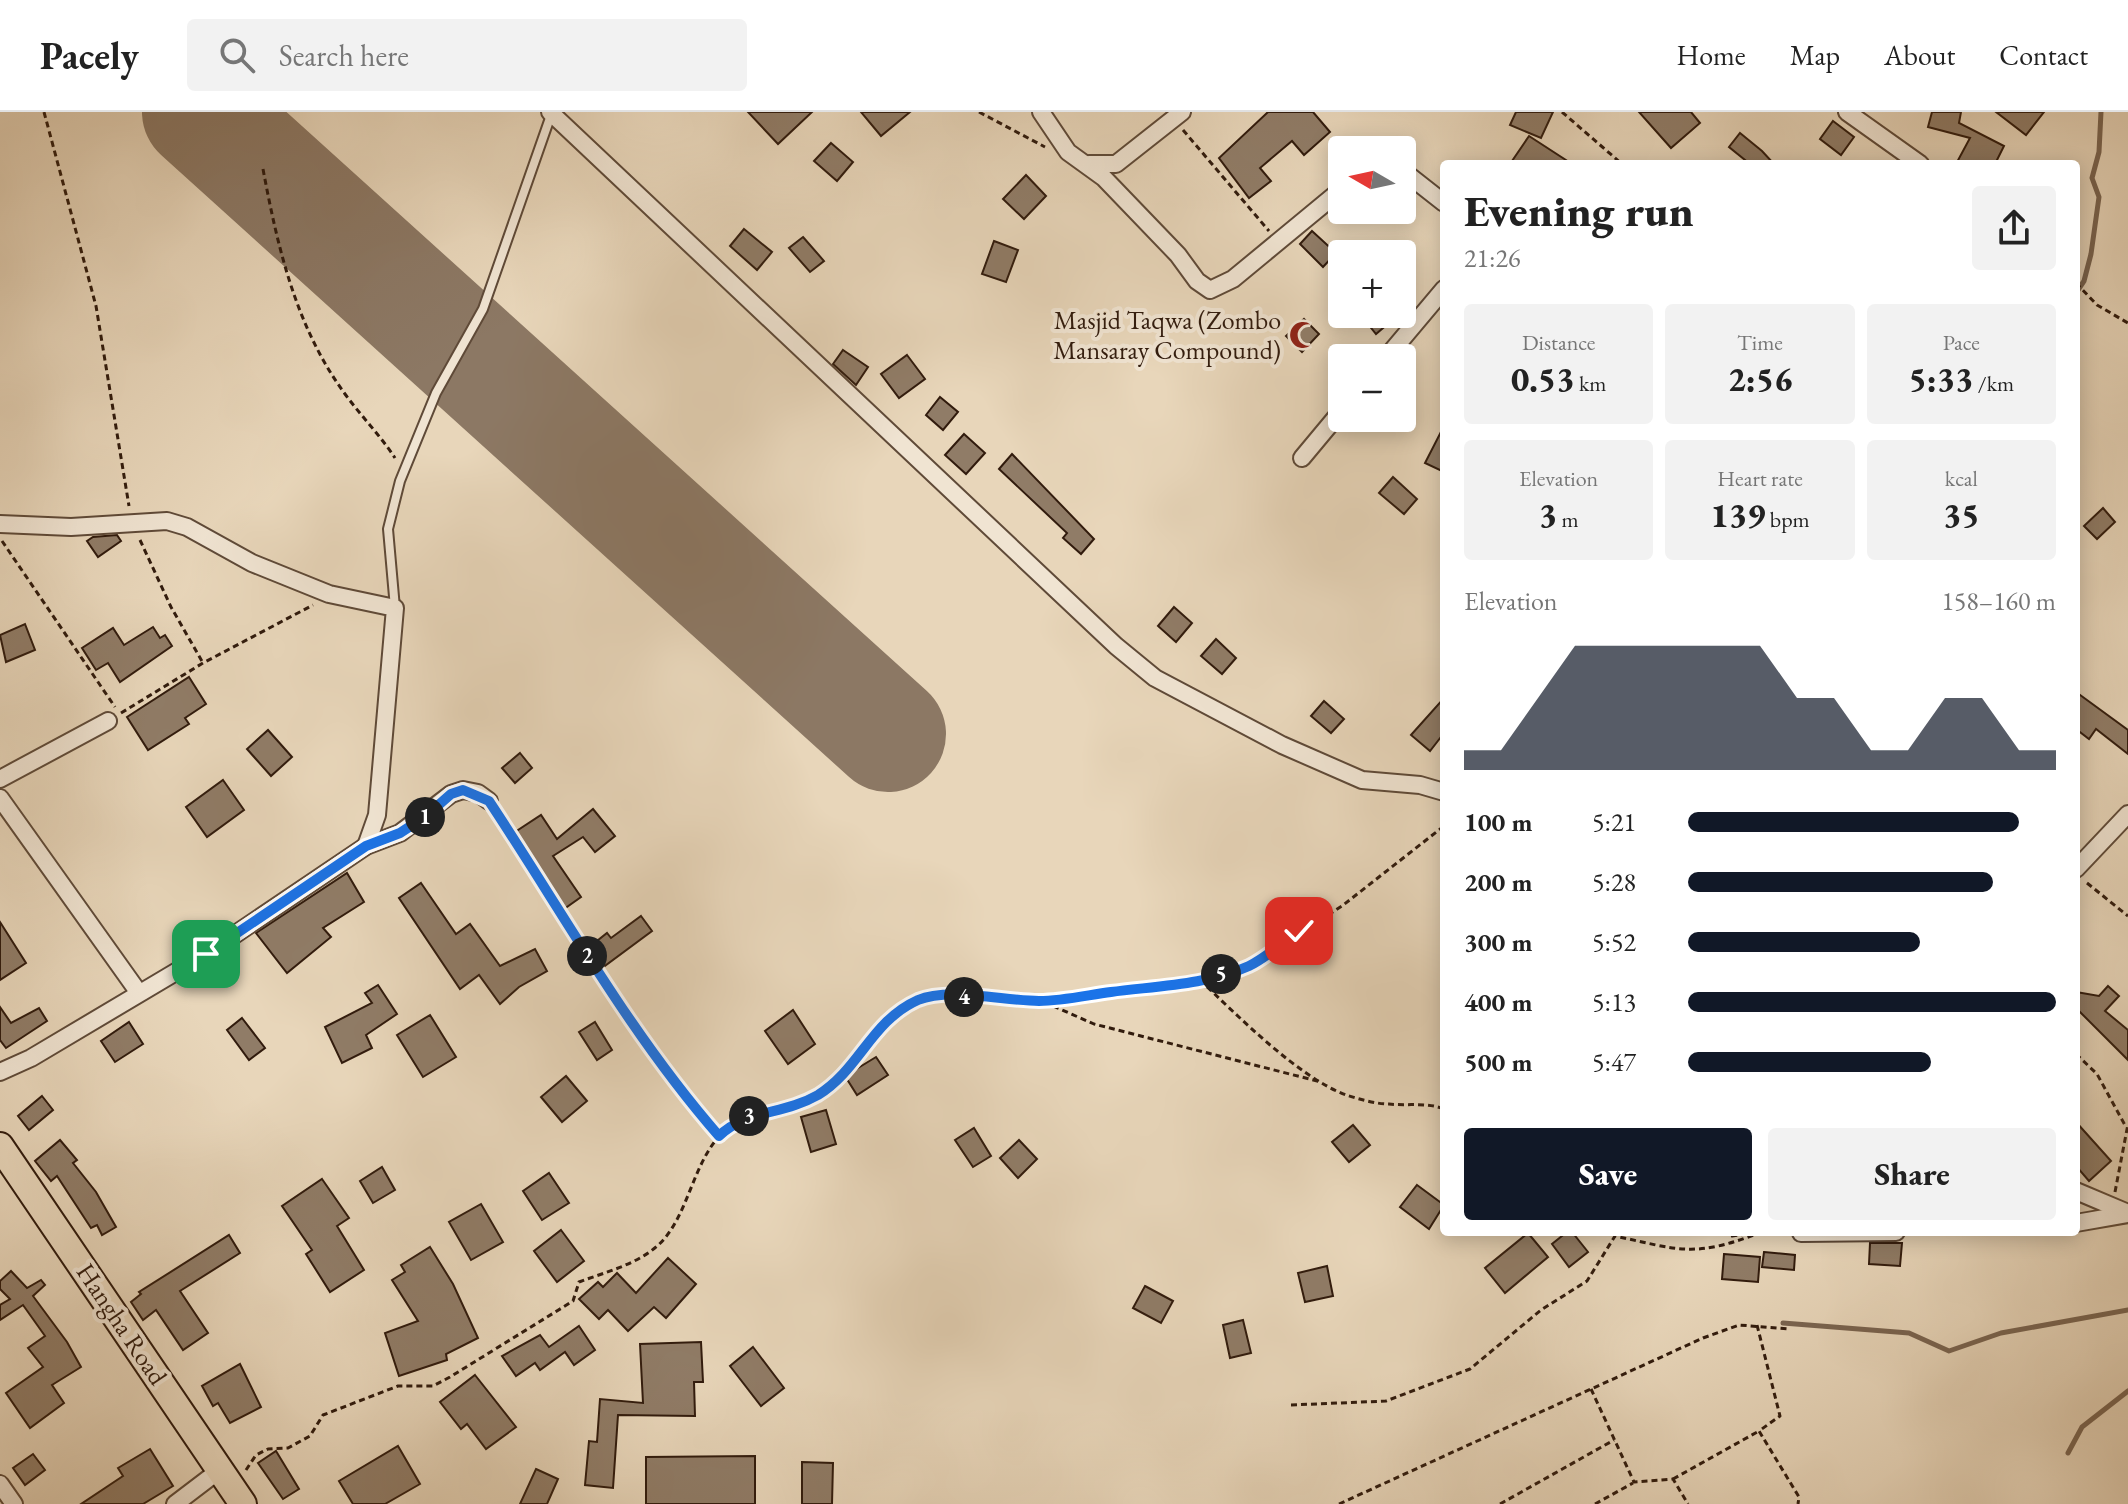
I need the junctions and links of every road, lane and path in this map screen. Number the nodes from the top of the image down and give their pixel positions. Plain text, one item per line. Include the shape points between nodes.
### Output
1 (44, 112) edge
2 (979, 112) edge
3 (1041, 112) edge
4 (1562, 112) edge
5 (1847, 112) edge
6 (551, 113) edge
7 (1178, 116) edge
8 (1068, 152) junction
9 (1617, 160) edge
10 (1914, 160) edge
11 (1089, 164) junction
12 (263, 169) dead end
13 (1416, 181) edge
14 (1328, 200) edge
15 (1440, 200) edge
16 (1276, 240) junction
17 (2080, 287) edge
18 (1440, 294) edge
19 (2128, 323) edge
20 (1398, 344) edge
21 (1328, 427) edge
22 (1302, 458) dead end
23 (400, 481) junction
24 (131, 521) junction
25 (0, 524) edge
26 (0, 538) edge
27 (329, 594) junction
28 (395, 608) junction
29 (203, 663) junction
30 (108, 721) dead end
31 (0, 779) edge
32 (1440, 791) edge
33 (0, 798) edge
34 (489, 801) joint
35 (2128, 814) edge
36 (1440, 829) edge
37 (366, 846) junction
38 (2081, 876) edge
39 (2128, 916) edge
40 (1200, 980) junction
41 (139, 993) junction
42 (1041, 1001) junction
43 (2080, 1058) edge
44 (0, 1072) edge
45 (1321, 1082) junction
46 (1440, 1107) edge
47 (2127, 1125) edge
48 (719, 1136) junction
49 (0, 1146) edge
50 (2080, 1192) edge
51 (2113, 1203) junction
52 (2128, 1213) edge
53 (2080, 1222) edge
54 (1615, 1236) edge
55 (1615, 1236) edge
56 (1751, 1236) edge
57 (1757, 1324) junction
58 (1789, 1329) dead end
59 (1591, 1389) junction
60 (1291, 1405) dead end
61 (1759, 1431) junction
62 (1614, 1440) junction
63 (1673, 1479) junction
64 (1634, 1482) junction
65 (0, 1484) edge
66 (233, 1487) edge
67 (14, 1504) edge
68 (175, 1504) edge
69 (1339, 1504) edge
70 (1500, 1504) edge
71 (1595, 1504) edge
72 (1688, 1504) edge
73 (1798, 1504) edge

1 - 24 path via 96,306
2 - 8 path via 1032,142
3 - 8 street
4 - 9 path
5 - 10 street
6 - 23 lane via 483,309 436,393
6 - 32 street via 1155,678 1234,722 1362,780
7 - 11 street via 1116,164
7 - 16 path
8 - 11 street
11 - 16 street via 1210,290 1233,279
12 - 23 path via 275,234 308,332 345,393 395,458
13 - 15 street
14 - 16 street
17 - 19 path
18 - 20 street
21 - 22 street
23 - 28 lane via 388,529
24 - 25 street via 71,527
24 - 27 street via 187,527 241,559
24 - 29 path
26 - 29 path via 119,714
27 - 28 street
27 - 29 path via 301,614
28 - 37 street via 377,815
30 - 31 street
33 - 41 street
34 - 37 street via 463,790 451,794 400,833
34 - 48 path via 618,1004
35 - 38 street
36 - 40 path via 1342,906 1250,966
37 - 41 street
38 - 39 path
40 - 42 path
40 - 45 path
41 - 44 street
42 - 45 path via 1094,1024
42 - 48 path via 920,999 880,1024 847,1070 825,1090 795,1108 750,1116
43 - 47 path via 2097,1074
45 - 46 path via 1385,1104
47 - 51 path
48 - 66 path via 665,1238 634,1262 579,1282 573,1301 433,1386 398,1386 323,1415 310,1436 288,1448 256,1455
49 - 66 highway, Hangha Road
50 - 51 street
51 - 52 street
52 - 53 street
54 - 56 path via 1684,1251 1718,1248
55 - 60 path via 1587,1281 1541,1310 1470,1369 1386,1401
57 - 58 path
57 - 59 path via 1703,1338
57 - 61 path via 1780,1416
59 - 62 path
59 - 69 path
61 - 63 path
61 - 73 path via 1799,1497
62 - 64 path
62 - 70 path
63 - 64 path
63 - 72 path
64 - 71 path
65 - 67 street
66 - 68 street

